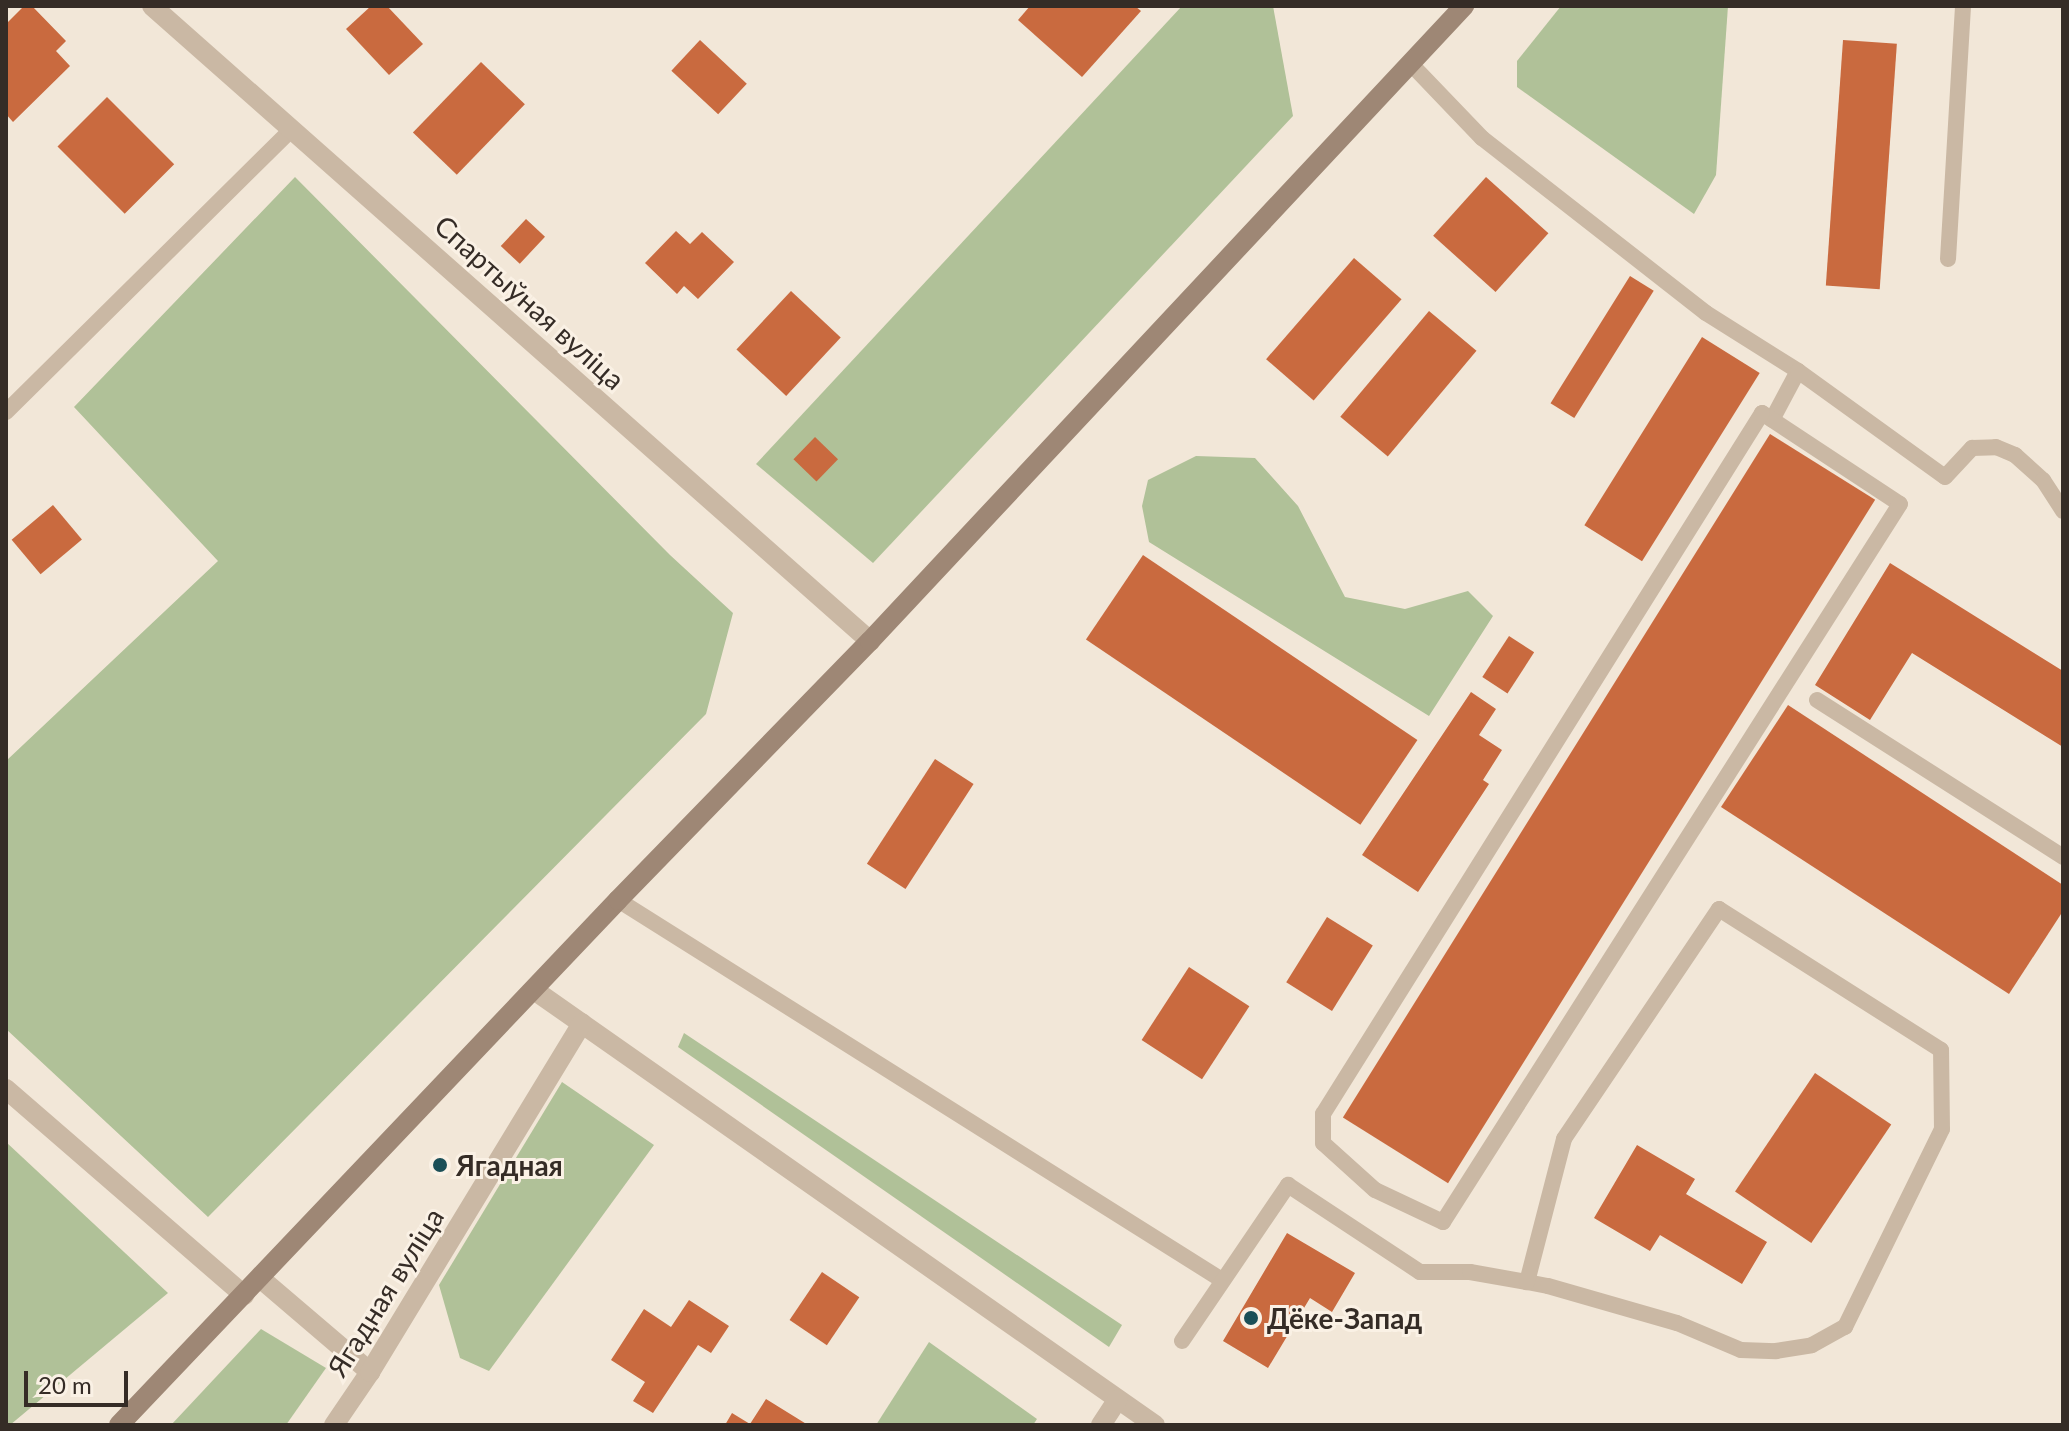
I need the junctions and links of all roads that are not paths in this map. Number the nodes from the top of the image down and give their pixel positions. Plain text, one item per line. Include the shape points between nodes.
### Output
1 (152, 6) edge
2 (1464, 6) edge
3 (1963, 6) edge
4 (1411, 64) junction
5 (292, 129) junction
6 (1948, 259) dead end
7 (1798, 371) junction
8 (6, 412) edge
9 (1772, 420) junction
10 (2063, 511) edge
11 (870, 641) junction
12 (1817, 700) dead end
13 (2063, 857) edge
14 (618, 900) junction
15 (534, 990) junction
16 (582, 1023) junction
17 (6, 1089) edge
18 (260, 1278) junction
19 (1222, 1280) junction
20 (1527, 1282) junction
21 (244, 1295) junction
22 (1182, 1341) dead end
23 (370, 1372) junction
24 (1117, 1400) junction
25 (119, 1425) edge
26 (334, 1425) edge
27 (1101, 1425) edge
28 (1155, 1425) edge

1 - 5 street, Спартыўная вуліца
2 - 4 main road
3 - 6 lane
4 - 7 lane via 1482,138 1706,313
4 - 11 main road
5 - 8 lane
5 - 11 street, Спартыўная вуліца
7 - 9 lane
7 - 10 lane via 1945,477 1972,448 1996,447 2015,455 2043,480
9 - 9 lane via 1900,504 1443,1222 1375,1190 1323,1143 1323,1114 1762,413
11 - 14 main road
12 - 13 lane
14 - 15 main road
14 - 19 lane
15 - 16 street
15 - 18 main road
16 - 23 street, Ягадная вуліца
16 - 24 street
17 - 21 street
18 - 21 main road
18 - 23 street
19 - 20 lane via 1288,1185 1420,1272 1470,1272
19 - 22 lane
20 - 20 lane via 1564,1139 1719,909 1941,1050 1942,1129 1845,1327 1812,1345 1741,1350 1677,1323
21 - 25 main road
23 - 26 street, Ягадная вуліца
24 - 27 street
24 - 28 street

